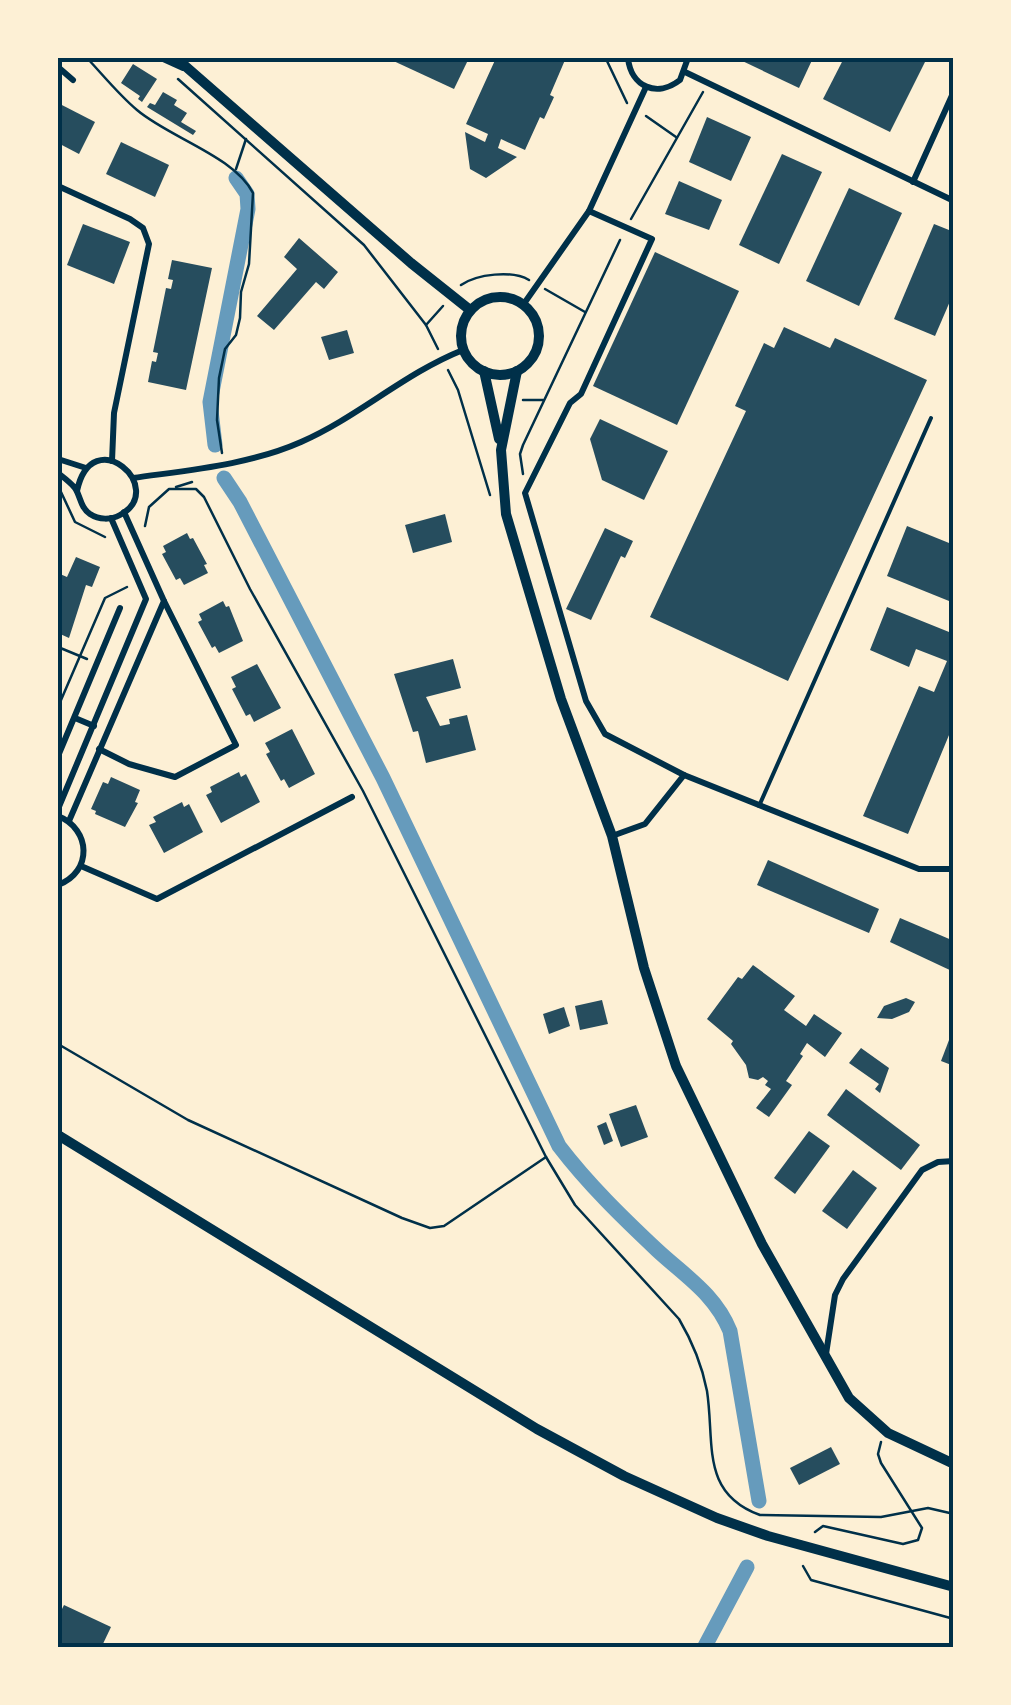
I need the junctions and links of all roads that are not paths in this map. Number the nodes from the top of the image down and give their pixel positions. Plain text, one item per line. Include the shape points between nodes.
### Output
1 (162, 58) edge
2 (176, 58) edge
3 (628, 58) edge
4 (688, 58) edge
5 (58, 68) edge
6 (186, 69) junction
7 (685, 72) junction
8 (74, 80) dead end
9 (646, 87) junction
10 (954, 91) edge
11 (913, 182) junction
12 (58, 186) edge
13 (954, 200) edge
14 (589, 211) junction
15 (523, 304) junction
16 (470, 310) junction
17 (463, 350) junction
18 (517, 371) junction
19 (484, 372) junction
20 (931, 418) dead end
21 (501, 450) junction
22 (58, 459) edge
23 (112, 461) junction
24 (86, 468) junction
25 (58, 473) edge
26 (133, 478) junction
27 (77, 491) junction
28 (124, 512) junction
29 (111, 518) junction
30 (164, 601) junction
31 (120, 608) dead end
32 (75, 718) junction
33 (94, 726) junction
34 (99, 749) junction
35 (58, 756) edge
36 (684, 775) junction
37 (352, 797) dead end
38 (759, 806) junction
39 (58, 812) edge
40 (954, 817) edge
41 (69, 820) junction
42 (954, 826) edge
43 (612, 836) junction
44 (81, 866) junction
45 (954, 869) edge
46 (58, 885) edge
47 (58, 1136) edge
48 (954, 1162) edge
49 (825, 1360) junction
50 (954, 1464) edge
51 (954, 1578) edge
52 (929, 1580) junction
53 (954, 1586) edge

1 - 6 street
2 - 6 main road
3 - 9 street via 632,75
4 - 7 street
5 - 8 street
6 - 16 main road
7 - 9 street via 664,89
7 - 11 street
9 - 14 street
10 - 11 street
11 - 13 street
12 - 23 street via 143,228 150,244 114,413
14 - 15 street
14 - 36 street via 652,239 525,493 596,722 605,734
15 - 16 main road via 490,298
15 - 18 main road via 536,323 538,345
16 - 17 main road
17 - 19 main road
17 - 26 street via 301,442 206,468
18 - 19 main road
18 - 21 main road
19 - 21 main road
20 - 38 lane
21 - 43 main road via 506,514 522,574
22 - 24 street
23 - 24 street
23 - 26 street
24 - 27 street
25 - 27 street
26 - 28 street via 134,498
27 - 29 street via 89,513
28 - 29 street
28 - 30 street
29 - 33 street via 146,598
30 - 34 street
30 - 34 street via 236,745 175,777
31 - 32 street
32 - 33 street
32 - 35 street
33 - 39 street
34 - 41 street
36 - 38 street
36 - 43 street via 644,824
37 - 44 street via 157,899
38 - 45 street via 919,869
39 - 41 street
40 - 42 street
41 - 44 street via 82,836
43 - 49 main road via 676,1066
44 - 46 street
47 - 52 main road via 537,1430 624,1476 768,1536
48 - 49 street via 922,1170 843,1279
49 - 50 main road via 849,1398 888,1433
51 - 52 main road
52 - 53 main road

